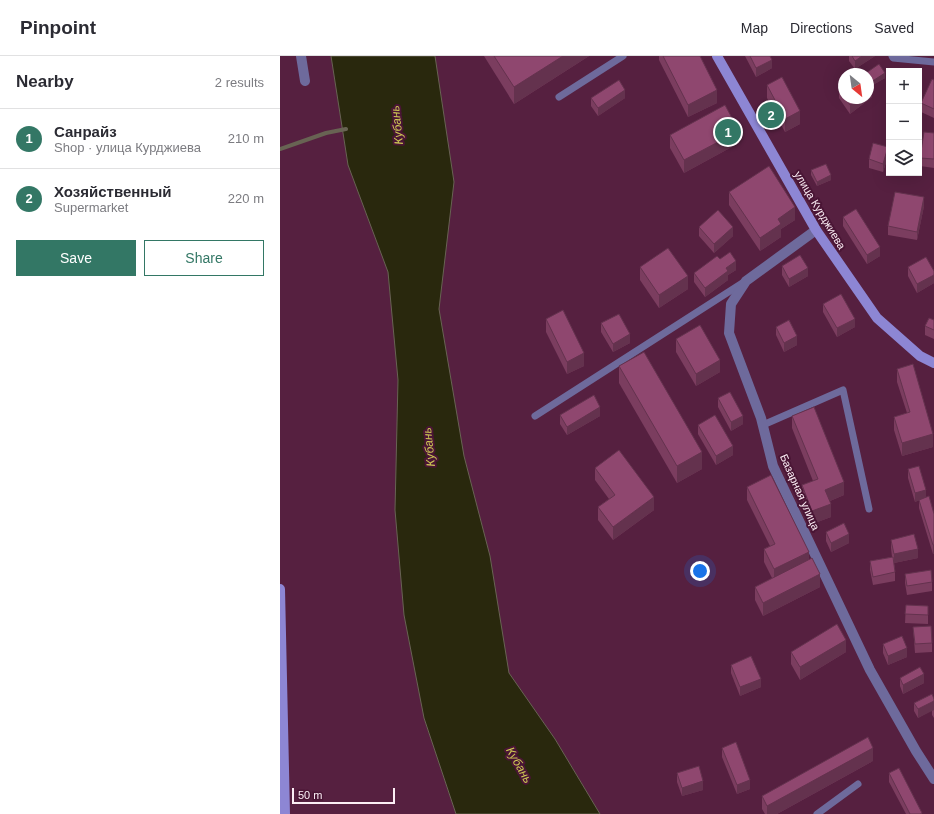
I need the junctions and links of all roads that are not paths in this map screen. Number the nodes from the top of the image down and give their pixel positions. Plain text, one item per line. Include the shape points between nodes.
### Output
1 (301, 56) edge
2 (623, 56) edge
3 (717, 56) edge
4 (892, 56) edge
5 (924, 58) edge
6 (934, 62) edge
7 (305, 81) dead end
8 (559, 97) dead end
9 (816, 230) junction
10 (746, 281) junction
11 (929, 361) edge
12 (535, 416) dead end
13 (763, 425) junction
14 (869, 509) dead end
15 (280, 589) edge
16 (934, 779) edge
17 (858, 784) dead end
18 (285, 814) edge
19 (817, 814) edge

1 - 7 street
2 - 8 lane
3 - 9 street, улица Курджиева
4 - 5 lane
5 - 6 lane
9 - 10 street, Базарная улица
9 - 11 street, улица Курджиева via 877,318
10 - 12 lane
10 - 13 street, Базарная улица via 731,304 729,333
13 - 14 lane via 843,390
13 - 16 street, Базарная улица via 773,466 870,670
15 - 18 street
17 - 19 lane

